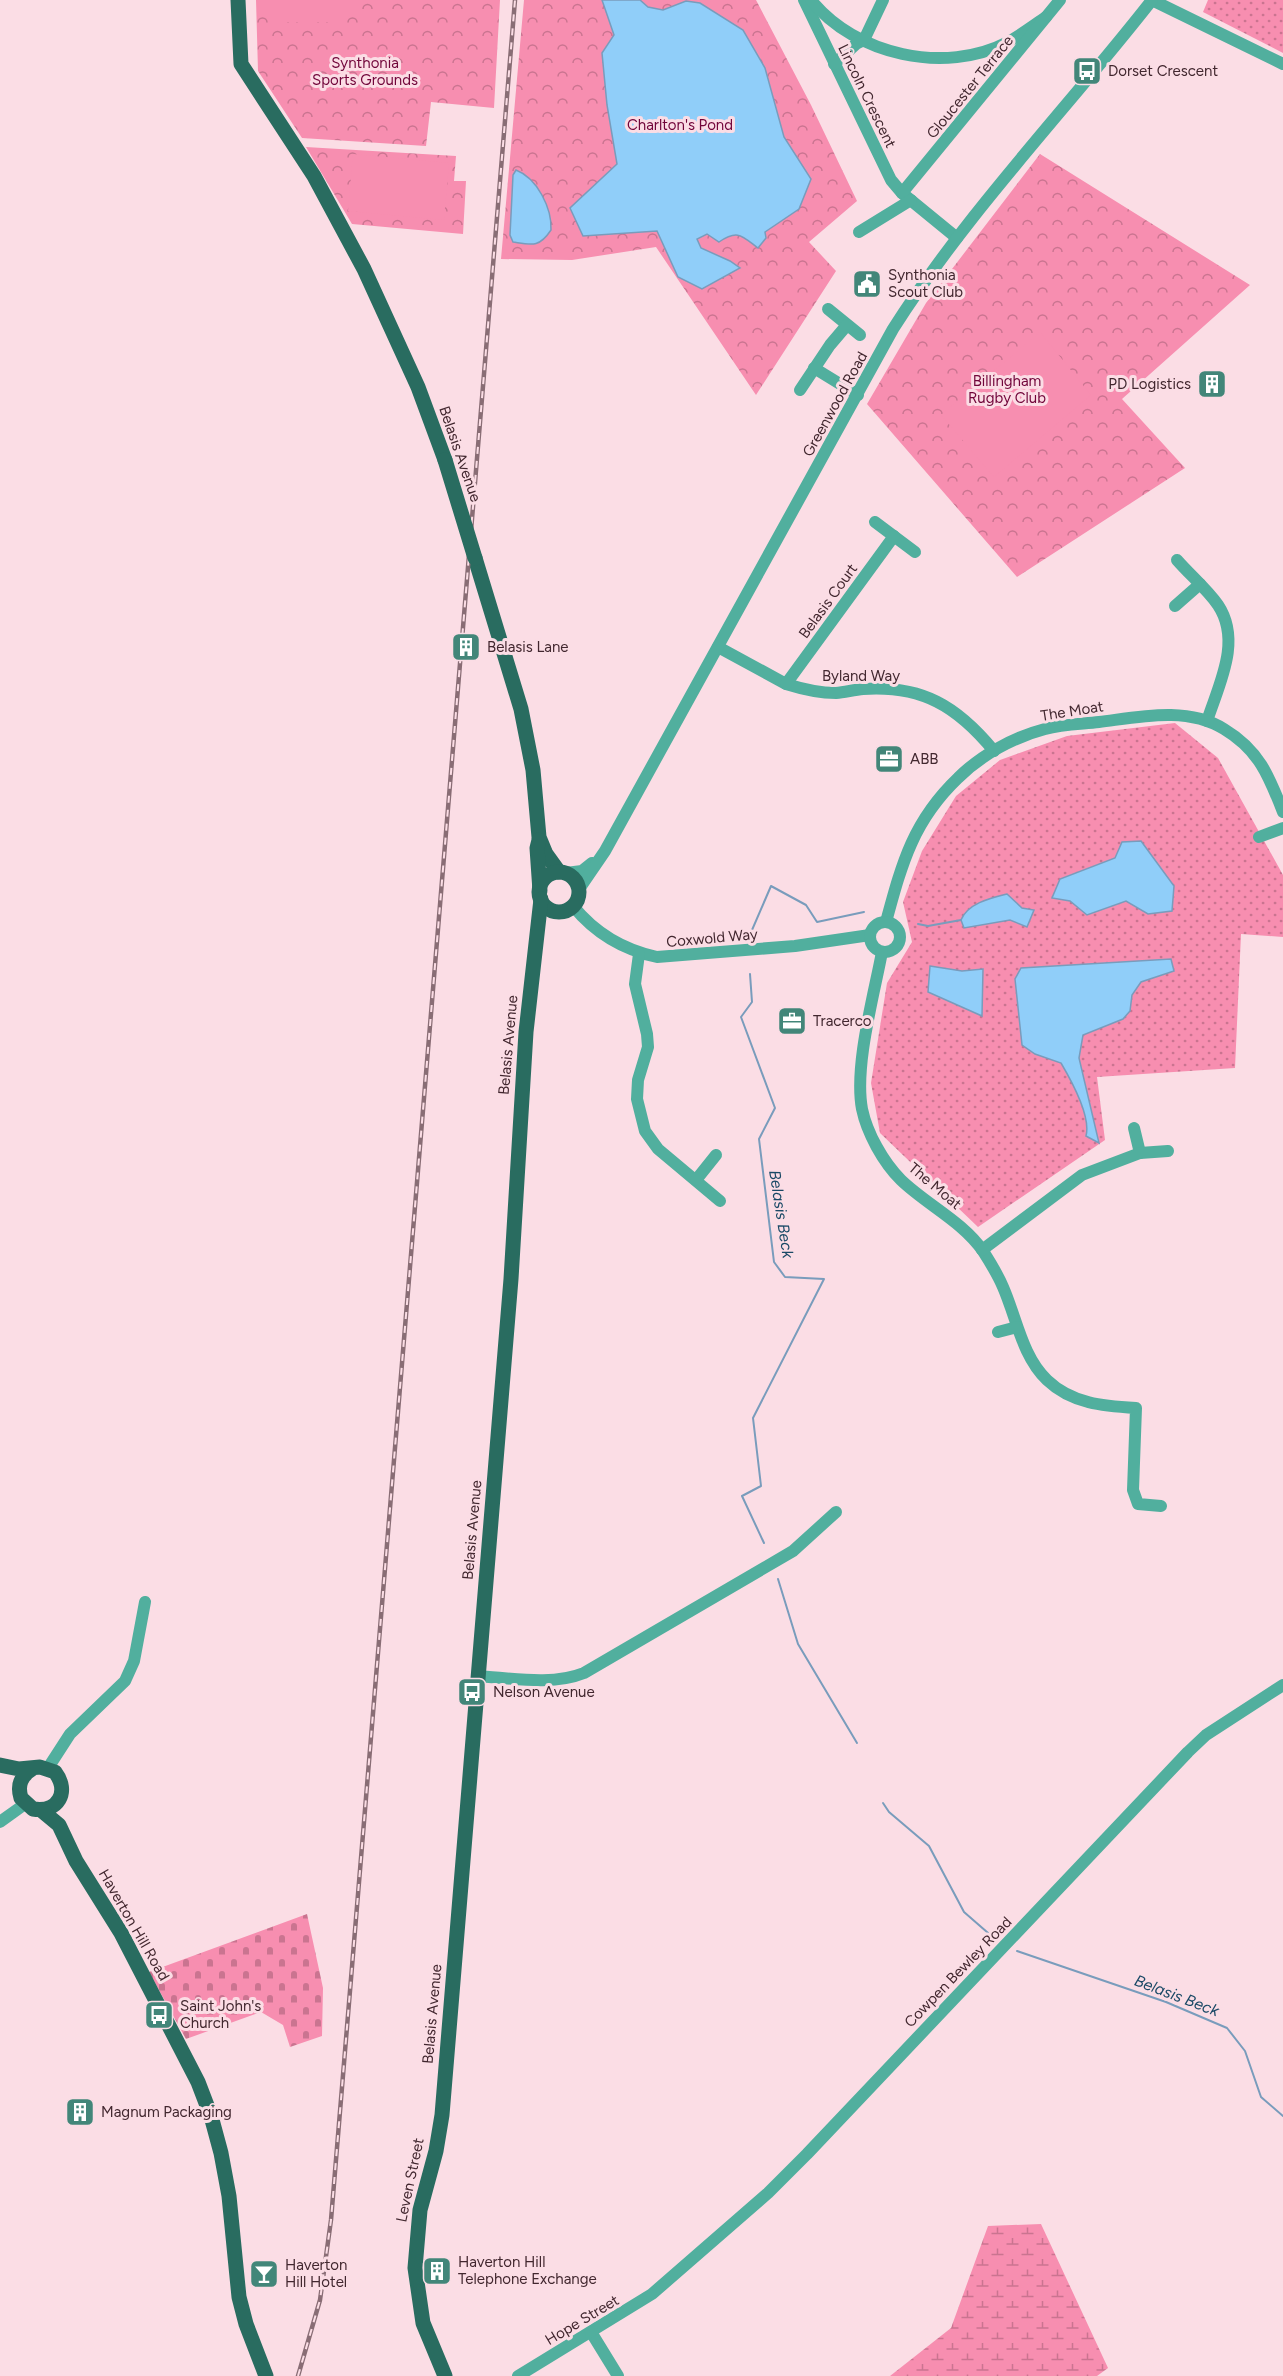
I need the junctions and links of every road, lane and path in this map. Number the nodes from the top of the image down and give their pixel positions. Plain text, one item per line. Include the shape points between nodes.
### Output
1 (238, 0) edge
2 (248, 0) edge
3 (804, 0) edge
4 (811, 0) edge
5 (883, 0) edge
6 (1060, 0) edge
7 (1158, 1) edge
8 (1046, 16) junction
9 (864, 40) junction
10 (1007, 42) junction
11 (1016, 54) junction
12 (834, 64) junction
13 (1283, 64) edge
14 (252, 81) junction
15 (906, 196) junction
16 (858, 233) dead end
17 (957, 238) junction
18 (828, 309) dead end
19 (847, 325) junction
20 (860, 335) dead end
21 (814, 368) junction
22 (800, 390) dead end
23 (858, 395) junction
24 (875, 522) dead end
25 (894, 536) junction
26 (915, 552) dead end
27 (1177, 560) dead end
28 (1200, 584) junction
29 (1175, 606) dead end
30 (718, 646) junction
31 (786, 684) junction
32 (1206, 721) junction
33 (994, 751) junction
34 (1283, 812) edge
35 (1283, 828) edge
36 (539, 837) junction
37 (1259, 837) dead end
38 (598, 859) junction
39 (562, 872) junction
40 (579, 889) junction
41 (540, 895) junction
42 (568, 908) junction
43 (886, 922) junction
44 (870, 935) junction
45 (535, 948) junction
46 (882, 952) junction
47 (639, 954) junction
48 (1134, 1128) dead end
49 (1168, 1151) dead end
50 (1140, 1153) junction
51 (716, 1155) dead end
52 (696, 1180) junction
53 (720, 1201) dead end
54 (982, 1250) junction
55 (1017, 1327) junction
56 (998, 1332) dead end
57 (1161, 1506) dead end
58 (836, 1512) dead end
59 (145, 1602) dead end
60 (477, 1676) junction
61 (1283, 1685) edge
62 (0, 1768) edge
63 (32, 1768) junction
64 (48, 1768) junction
65 (61, 1794) junction
66 (22, 1797) junction
67 (41, 1810) junction
68 (0, 1822) edge
69 (65, 1836) junction
70 (442, 2115) joint
71 (660, 2287) joint
72 (591, 2332) junction
73 (266, 2376) edge
74 (445, 2376) edge
75 (518, 2376) edge
76 (618, 2376) edge

1 - 14 main road, Belasis Avenue via 241,64
2 - 14 main road
3 - 12 street, Lincoln Crescent
4 - 9 street via 837,25
5 - 9 street
6 - 8 street, Gloucester Terrace
7 - 13 street
7 - 17 street, Greenwood Road
8 - 10 street
8 - 11 street, Gloucester Terrace
9 - 10 street via 893,52 924,58 955,57
9 - 12 street
10 - 11 street
11 - 15 street, Gloucester Terrace
12 - 15 street, Lincoln Crescent via 891,180
14 - 36 main road, Belasis Avenue, bridge via 314,176 364,269 418,387 445,460 521,709
15 - 16 street
15 - 17 street, Lincoln Crescent
17 - 23 street, Greenwood Road via 905,310
18 - 19 street
19 - 20 street
19 - 21 street
21 - 22 street
21 - 23 street
23 - 30 street, Greenwood Road
24 - 25 street
25 - 26 street
25 - 31 street, Belasis Court
27 - 28 street
28 - 29 street
28 - 32 street via 1225,618 1228,634 1226,665
30 - 31 street, Byland Way
30 - 38 street, Greenwood Road
31 - 33 street, Byland Way via 825,692 880,688 920,694 965,719
32 - 33 street, The Moat via 1164,715 1062,726 1026,735
32 - 34 street, The Moat via 1230,733 1255,754
33 - 43 street, The Moat via 960,777 928,812 901,866
35 - 37 street
36 - 39 main road, Belasis Avenue via 546,854
36 - 41 main road, Belasis Avenue
38 - 39 street via 582,871
38 - 40 street, Greenwood Road
39 - 40 main road via 572,876
39 - 41 main road via 545,877
40 - 42 main road via 577,901
41 - 42 main road via 550,909
41 - 45 main road, Belasis Avenue
42 - 45 main road, Belasis Avenue via 547,920
42 - 47 street, Coxwold Way via 615,943
43 - 44 street via 879,923
43 - 46 street via 894,924 900,939 891,951
44 - 46 street
44 - 47 street, Coxwold Way via 671,958
45 - 60 main road, Belasis Avenue
46 - 54 street, The Moat via 861,1069 862,1109 875,1144 900,1179 955,1222
47 - 52 street via 636,998 648,1047 638,1080 638,1109 651,1141
48 - 50 street
49 - 50 street
50 - 54 street via 1082,1175
51 - 52 street
52 - 53 street
54 - 55 street, The Moat via 1003,1285
55 - 56 street
55 - 57 street, The Moat via 1030,1359 1048,1381 1071,1397 1102,1406 1136,1408 1133,1490 1138,1504
58 - 60 street via 793,1551 584,1673 554,1680
59 - 64 street via 134,1661 124,1681 70,1734
60 - 70 main road, Belasis Avenue
61 - 71 street, Cowpen Bewley Road via 1206,1735 1188,1752 807,2154
62 - 63 main road, Haverton Hill Road
62 - 66 main road, Haverton Hill Road
63 - 64 main road, Haverton Hill Road
63 - 66 main road via 20,1781
64 - 65 main road, Haverton Hill Road via 60,1778
65 - 67 main road via 54,1805
65 - 69 main road, Haverton Hill Road
66 - 67 main road, Haverton Hill Road via 33,1809
66 - 68 street
67 - 69 main road, Haverton Hill Road via 59,1825
69 - 73 main road, Haverton Hill Road via 121,1933 211,2115 229,2196 239,2297
70 - 74 main road, Leven Street via 420,2210 415,2268 423,2323
71 - 72 street, Hope Street
72 - 75 street, Hope Street
72 - 76 street

